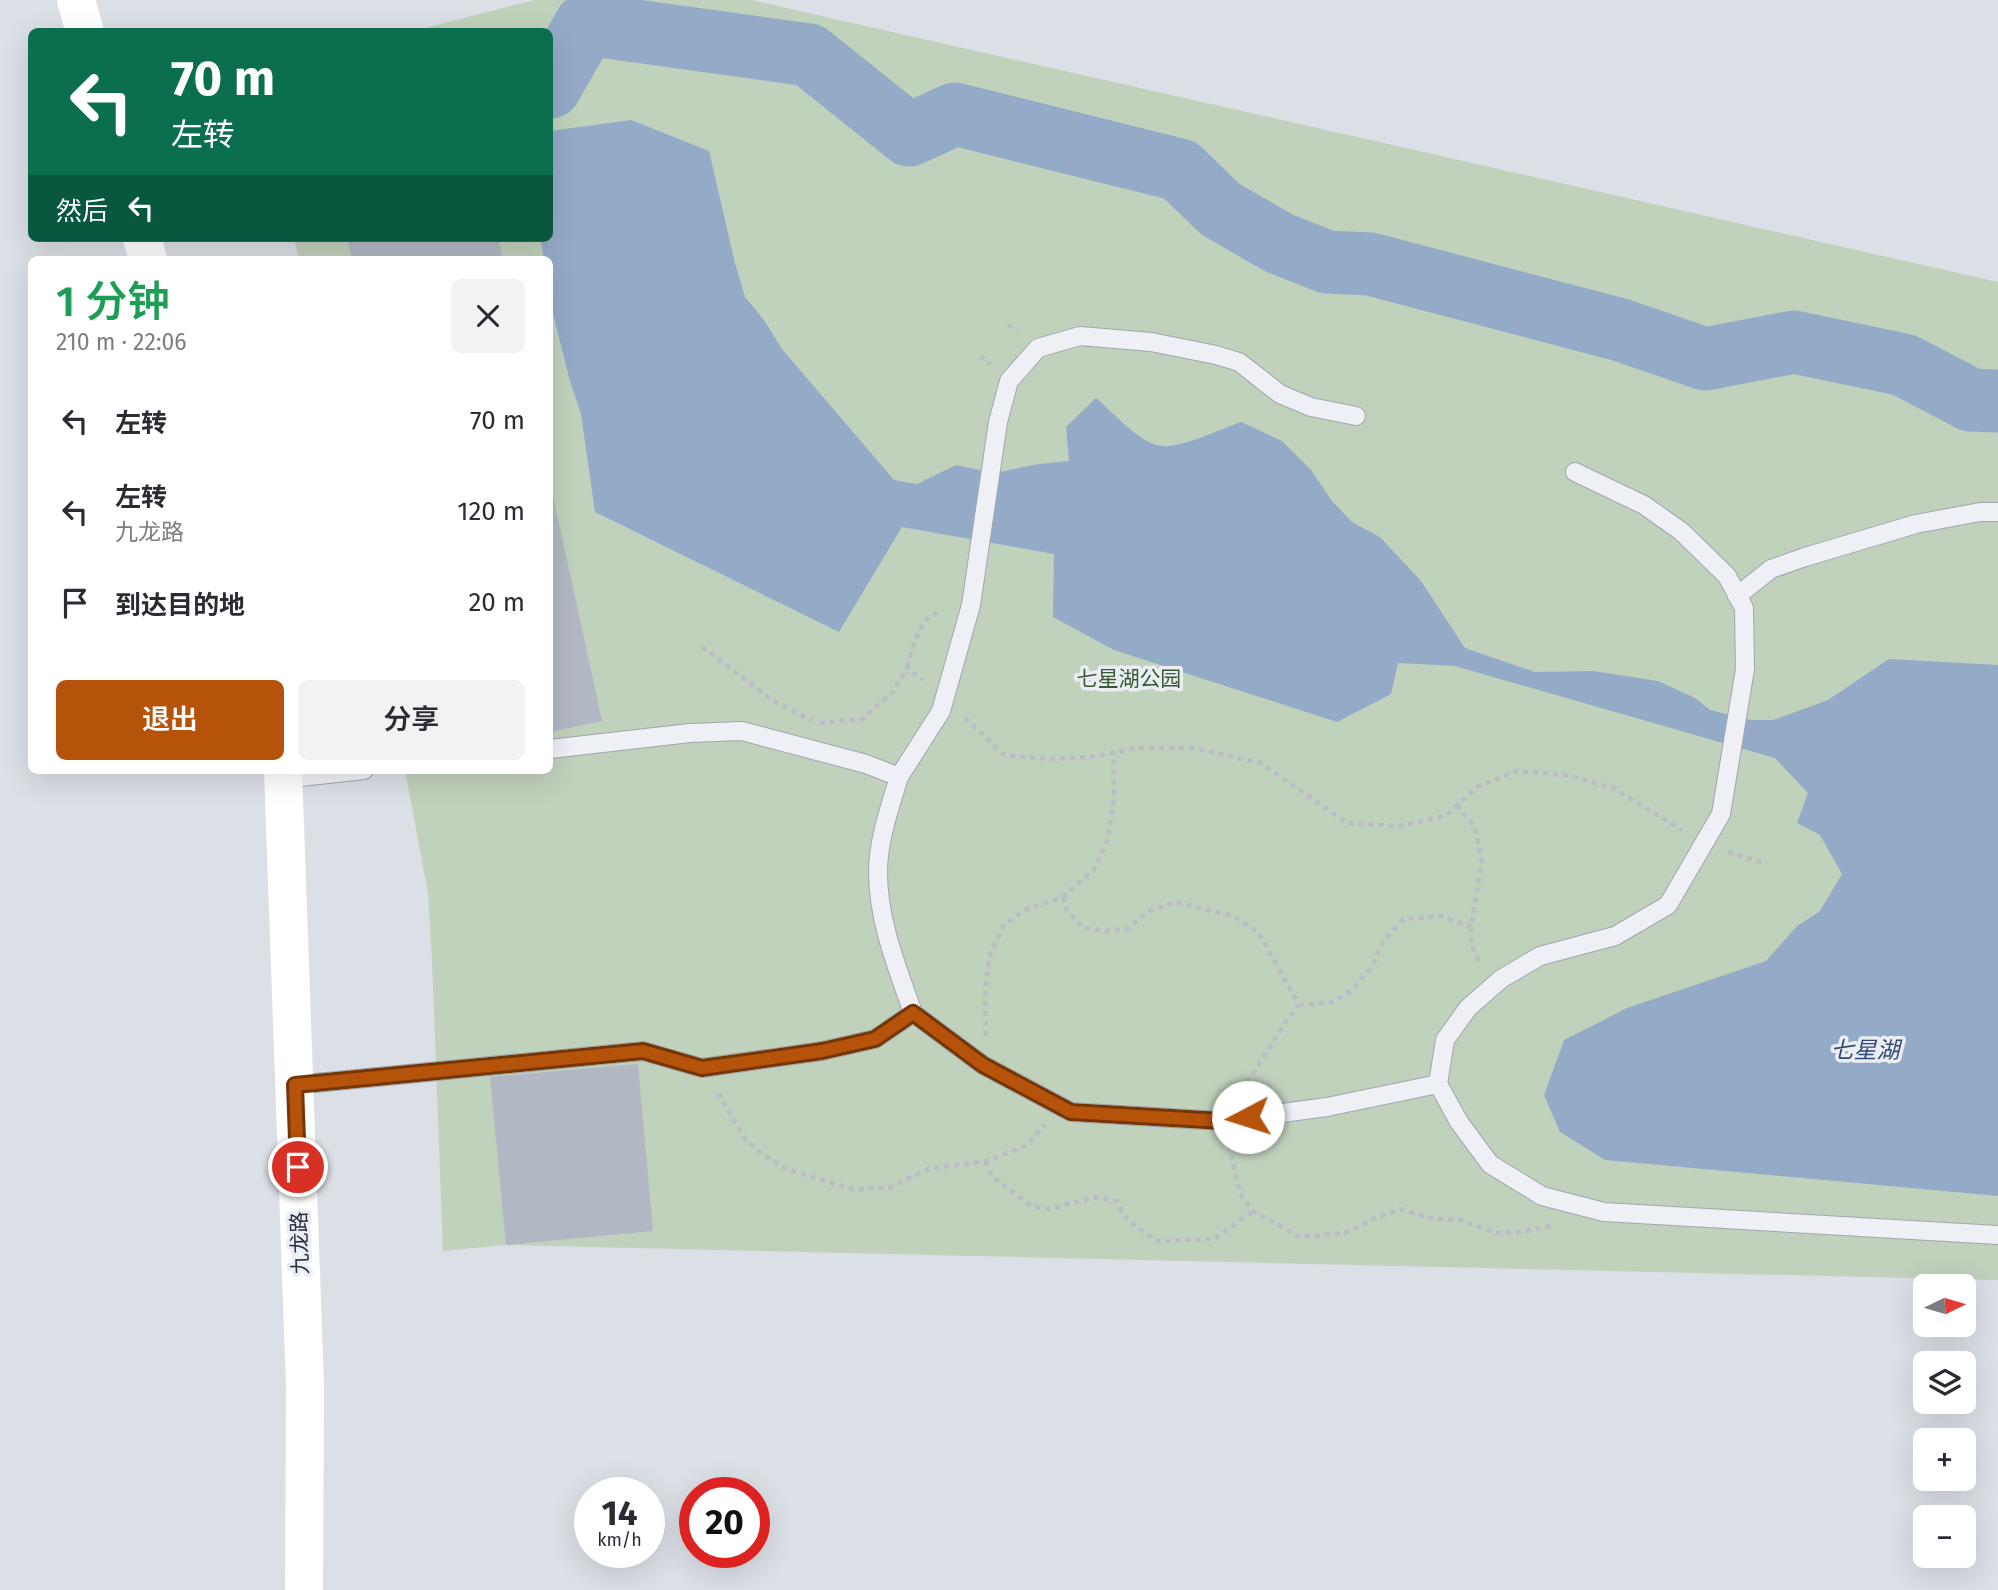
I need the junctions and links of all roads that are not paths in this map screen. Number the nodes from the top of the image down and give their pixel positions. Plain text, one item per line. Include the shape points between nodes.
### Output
1 (75, 0) edge
2 (84, 28) edge
3 (1356, 416) dead end
4 (1575, 471) dead end
5 (1998, 512) edge
6 (1737, 596) junction
7 (553, 749) edge
8 (283, 775) edge
9 (899, 777) junction
10 (913, 1013) junction
11 (1438, 1084) junction
12 (295, 1085) junction
13 (1998, 1235) edge
14 (304, 1590) edge

1 - 2 main road
3 - 9 lane via 1311,407 1280,394 1239,362 1216,355 1152,342 1080,336 1038,348 1009,381 998,422 971,605 941,711
4 - 6 lane via 1644,505 1682,532 1727,576
5 - 6 lane via 1916,524 1805,557 1771,569
6 - 11 lane via 1744,608 1745,669 1721,814 1668,905 1615,936 1540,956 1501,979 1468,1008 1445,1040
7 - 9 lane via 742,731
8 - 12 main road, 九龙路
9 - 10 lane via 878,870 881,910
10 - 11 lane via 983,1065 1071,1112 1222,1121 1327,1107
10 - 12 lane via 875,1039 702,1068 643,1051
11 - 13 lane via 1490,1164 1542,1195 1576,1205 1604,1212
12 - 14 main road, 九龙路 via 305,1386

